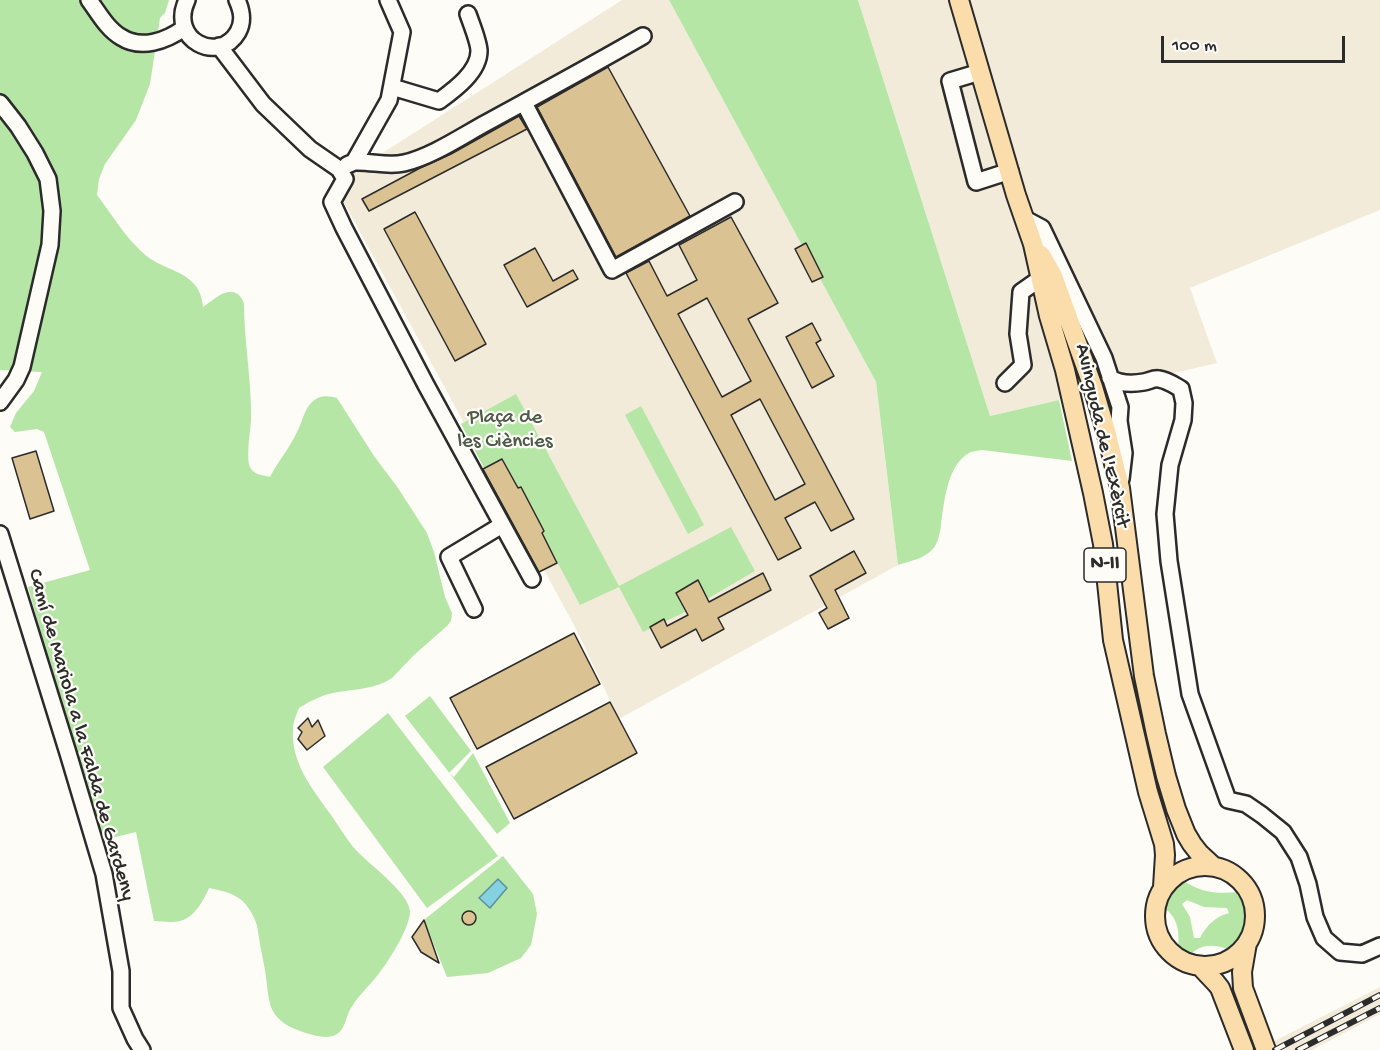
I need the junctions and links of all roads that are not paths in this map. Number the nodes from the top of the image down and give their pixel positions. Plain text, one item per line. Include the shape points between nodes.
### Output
1 (89, 0) edge
2 (187, 0) edge
3 (238, 0) edge
4 (388, 0) edge
5 (959, 0) edge
6 (468, 14) dead end
7 (184, 28) junction
8 (643, 36) dead end
9 (219, 46) junction
10 (980, 72) junction
11 (392, 87) junction
12 (0, 103) edge
13 (524, 103) junction
14 (354, 162) junction
15 (1010, 171) junction
16 (342, 174) junction
17 (735, 202) dead end
18 (1025, 219) junction
19 (1033, 244) junction
20 (1041, 278) junction
21 (1110, 378) junction
22 (16, 380) junction
23 (1144, 382) junction
24 (1005, 383) dead end
25 (0, 385) edge
26 (0, 402) edge
27 (1120, 407) junction
28 (1120, 488) junction
29 (502, 525) junction
30 (0, 534) edge
31 (532, 579) dead end
32 (474, 609) dead end
33 (1213, 866) junction
34 (1163, 887) junction
35 (1247, 943) junction
36 (1380, 946) edge
37 (1200, 966) junction
38 (142, 1050) edge
39 (1244, 1050) edge
40 (1266, 1050) edge

1 - 7 street via 120,37 133,42 147,44 169,38
2 - 7 street via 183,8
3 - 9 street via 240,28 228,43
4 - 11 street via 402,32
5 - 10 main road, Avinguda de l'Exèrcit / N-II
6 - 11 street via 479,51 474,67 458,87 439,101
7 - 9 street via 200,44
8 - 13 street
9 - 16 street via 264,104
10 - 15 main road, Avinguda de l'Exèrcit / N-II
10 - 15 street via 950,81 976,182
11 - 14 street via 389,100
12 - 22 street via 44,170 52,211 50,245
13 - 14 street via 415,159 390,164
13 - 17 street via 612,270
14 - 16 street
15 - 18 main road, Avinguda de l'Exèrcit / N-II
16 - 29 street via 332,202
18 - 19 main road, Avinguda de l'Exèrcit / N-II
18 - 21 street via 1042,228
19 - 20 main road, Avinguda de l'Exèrcit / N-II
19 - 28 main road, Avinguda de l'Exèrcit / N-II via 1053,276 1093,387
20 - 24 street via 1021,292 1018,334 1023,365
20 - 34 main road, Avinguda de l'Exèrcit / N-II via 1093,493 1103,544 1113,640 1165,850
21 - 23 street via 1125,383
21 - 27 street
22 - 25 street
22 - 26 street
23 - 27 street via 1127,393
23 - 36 street via 1156,378 1169,382 1181,389 1184,403 1170,465 1165,514 1169,561 1190,694 1228,800 1246,804 1283,832 1299,857 1324,938 1340,952 1362,954
27 - 28 street via 1124,453
28 - 33 main road, Avinguda de l'Exèrcit / N-II via 1144,676 1166,776 1186,834
29 - 31 street
29 - 32 street via 449,557
30 - 38 street, Camí de Mariola a la Falda de Gardeny via 104,874 122,971 121,1008
33 - 34 main road via 1185,869
33 - 35 main road, N-II via 1240,879 1252,899 1255,921
34 - 37 main road, N-II via 1155,908 1159,937 1179,959
35 - 37 main road via 1230,959
35 - 40 main road, N-II via 1243,988
37 - 39 main road, N-II via 1223,996

